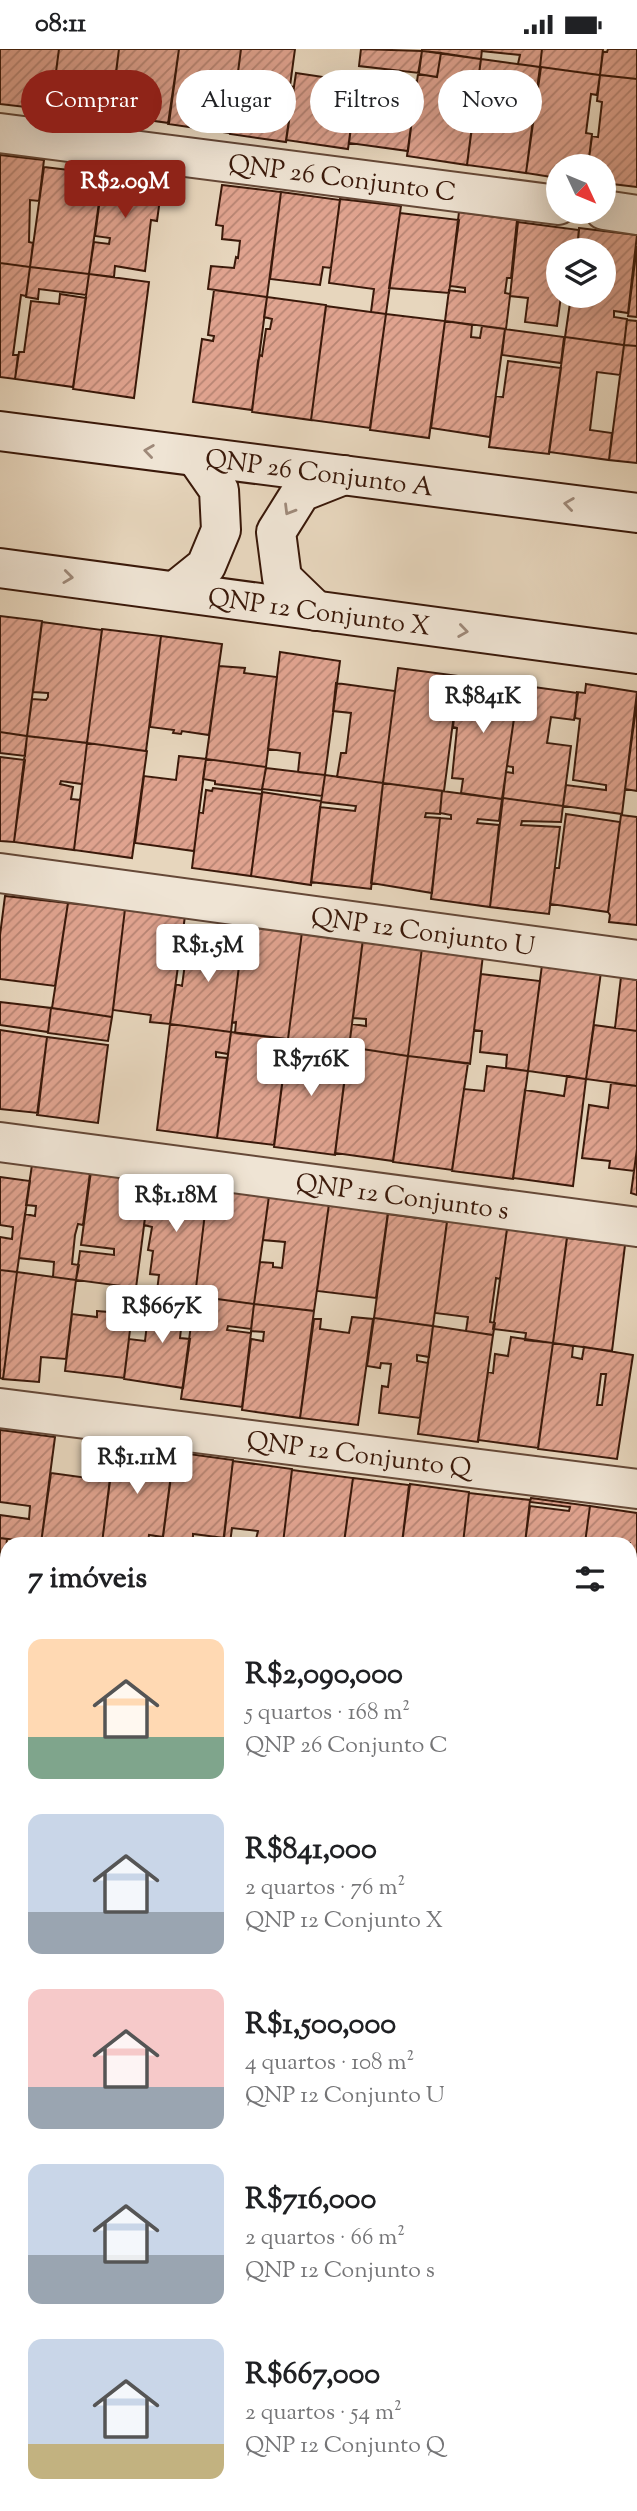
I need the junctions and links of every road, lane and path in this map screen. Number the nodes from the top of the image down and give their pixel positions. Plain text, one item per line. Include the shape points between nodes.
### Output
1 (0, 132) edge
2 (546, 203) edge
3 (616, 212) edge
4 (637, 215) edge
5 (0, 431) edge
6 (196, 457) junction
7 (344, 475) junction
8 (637, 513) edge
9 (0, 568) edge
10 (175, 591) junction
11 (316, 611) junction
12 (637, 655) edge
13 (0, 873) edge
14 (637, 960) edge
15 (0, 1142) edge
16 (637, 1227) edge
17 (0, 1408) edge
18 (637, 1489) edge

1 - 2 street, QNP 26 Conjunto C
3 - 4 street
6 -> 5 street, QNP 26 Conjunto A
6 - 7 street, QNP 26 Conjunto A
6 - 10 street via 219,490 221,530 206,566
8 -> 7 street, QNP 26 Conjunto A
7 -> 11 street via 301,492 276,532 282,578
9 -> 10 street, QNP 12 Conjunto X
10 - 11 street, QNP 12 Conjunto X
11 -> 12 street, QNP 12 Conjunto X
13 - 14 street, QNP 12 Conjunto U
15 - 16 street, QNP 12 Conjunto s
17 - 18 street, QNP 12 Conjunto Q

